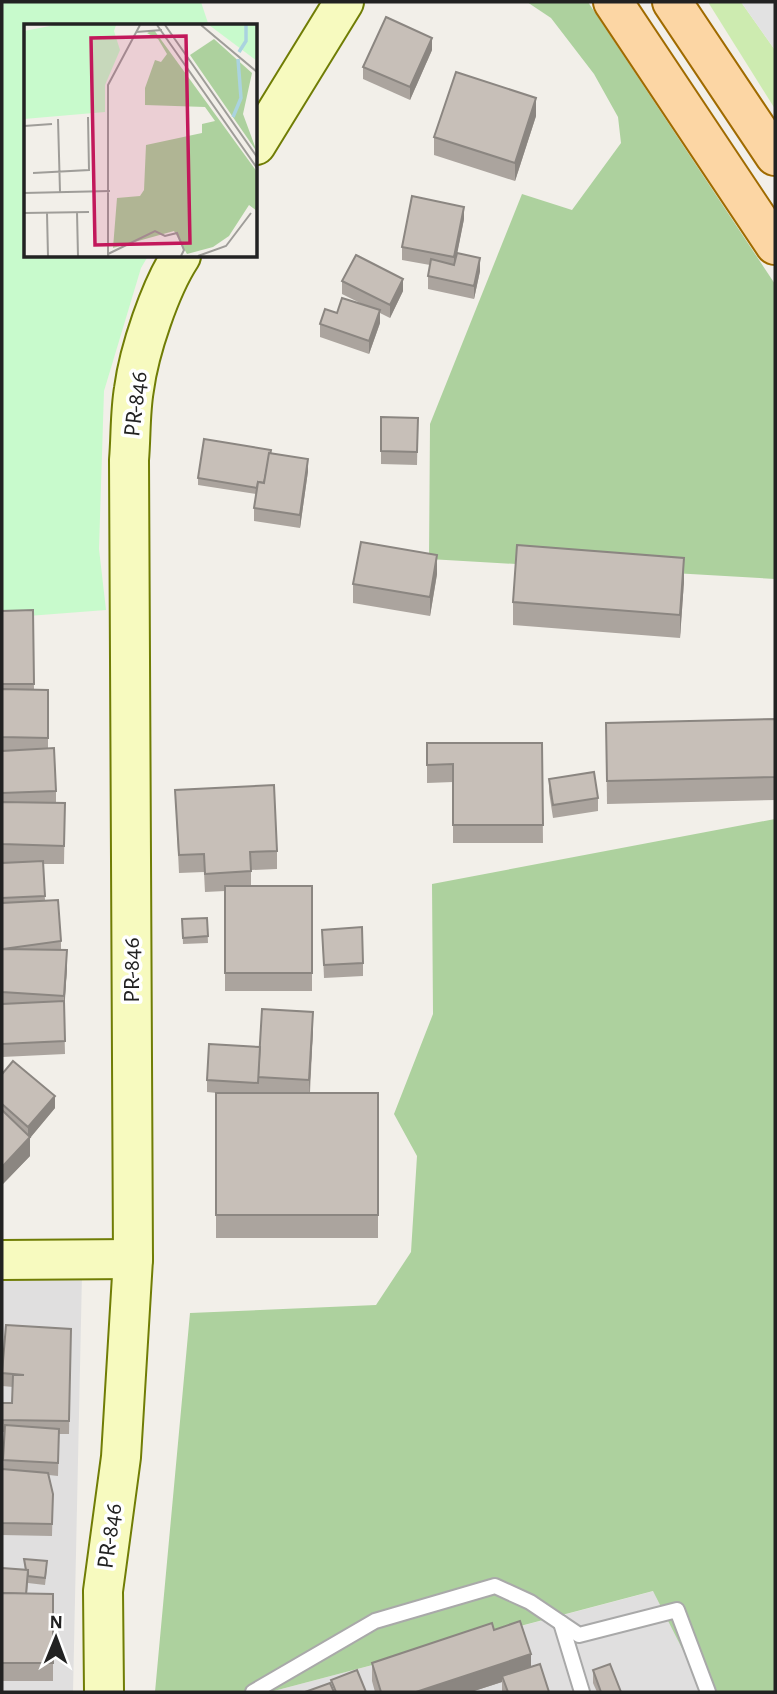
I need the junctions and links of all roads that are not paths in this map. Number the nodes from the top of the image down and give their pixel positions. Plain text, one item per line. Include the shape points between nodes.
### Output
1 (344, 2) edge
2 (613, 2) edge
3 (672, 2) edge
4 (257, 143) edge
5 (775, 156) edge
6 (775, 246) edge
7 (180, 257) edge
8 (133, 1259) junction
9 (2, 1260) edge
10 (561, 1623) junction
11 (104, 1692) edge
12 (253, 1692) edge
13 (582, 1692) edge
14 (708, 1692) edge

1 - 4 street
2 - 6 main road
3 - 5 main road
7 - 8 street, PR-846 / PR-846 via 153,317 134,388 129,460
8 - 9 street
8 - 11 street, PR-846 / PR-846 via 121,1457 103,1591
10 - 12 lane via 530,1602 495,1587 375,1621
10 - 13 lane
10 - 14 lane via 579,1635 677,1610

